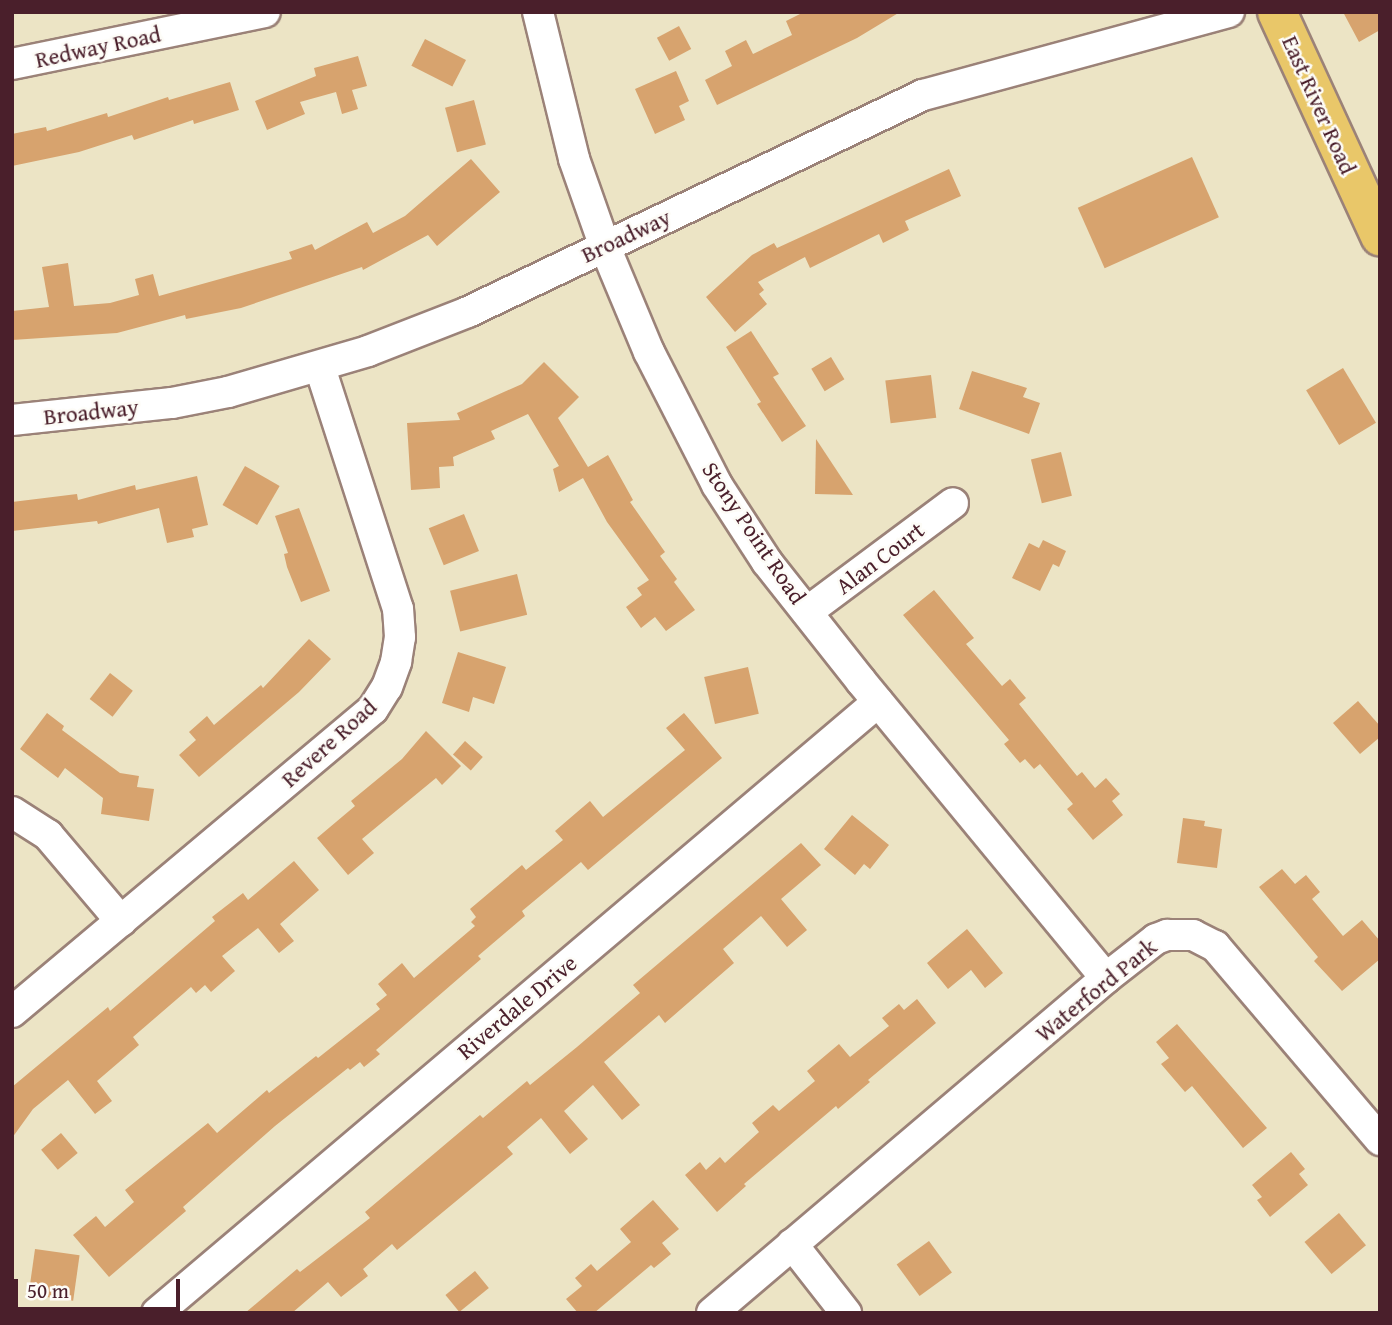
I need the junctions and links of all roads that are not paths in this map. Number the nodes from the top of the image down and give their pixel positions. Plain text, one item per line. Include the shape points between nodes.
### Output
1 (265, 12) edge
2 (538, 12) edge
3 (1229, 12) edge
4 (1278, 12) edge
5 (12, 64) edge
6 (1380, 236) edge
7 (605, 247) junction
8 (320, 367) junction
9 (12, 420) edge
10 (953, 503) dead end
11 (807, 612) junction
12 (877, 702) junction
13 (12, 811) edge
14 (121, 921) junction
15 (1106, 978) junction
16 (12, 1012) edge
17 (1380, 1140) edge
18 (792, 1244) junction
19 (156, 1313) edge
20 (712, 1313) edge
21 (846, 1313) edge

1 - 5 street, Redway Road
2 - 7 street, Stony Point Road via 574,159
3 - 7 street, Broadway via 923,95
4 - 6 main road, East River Road
7 - 8 street, Broadway via 468,312
7 - 11 street, Stony Point Road via 649,352 717,485
8 - 9 street, Broadway via 172,403
8 - 14 street, Revere Road via 398,609 396,662 373,709
10 - 11 street, Alan Court
11 - 12 street, Stony Point Road
12 - 15 street, Stony Point Road
12 - 19 street, Riverdale Drive
13 - 14 street via 48,835
14 - 16 street, Revere Road
15 - 17 street, Waterford Park via 1156,939 1181,933 1203,938 1215,946
15 - 18 street, Waterford Park
18 - 20 street, Waterford Park
18 - 21 street

